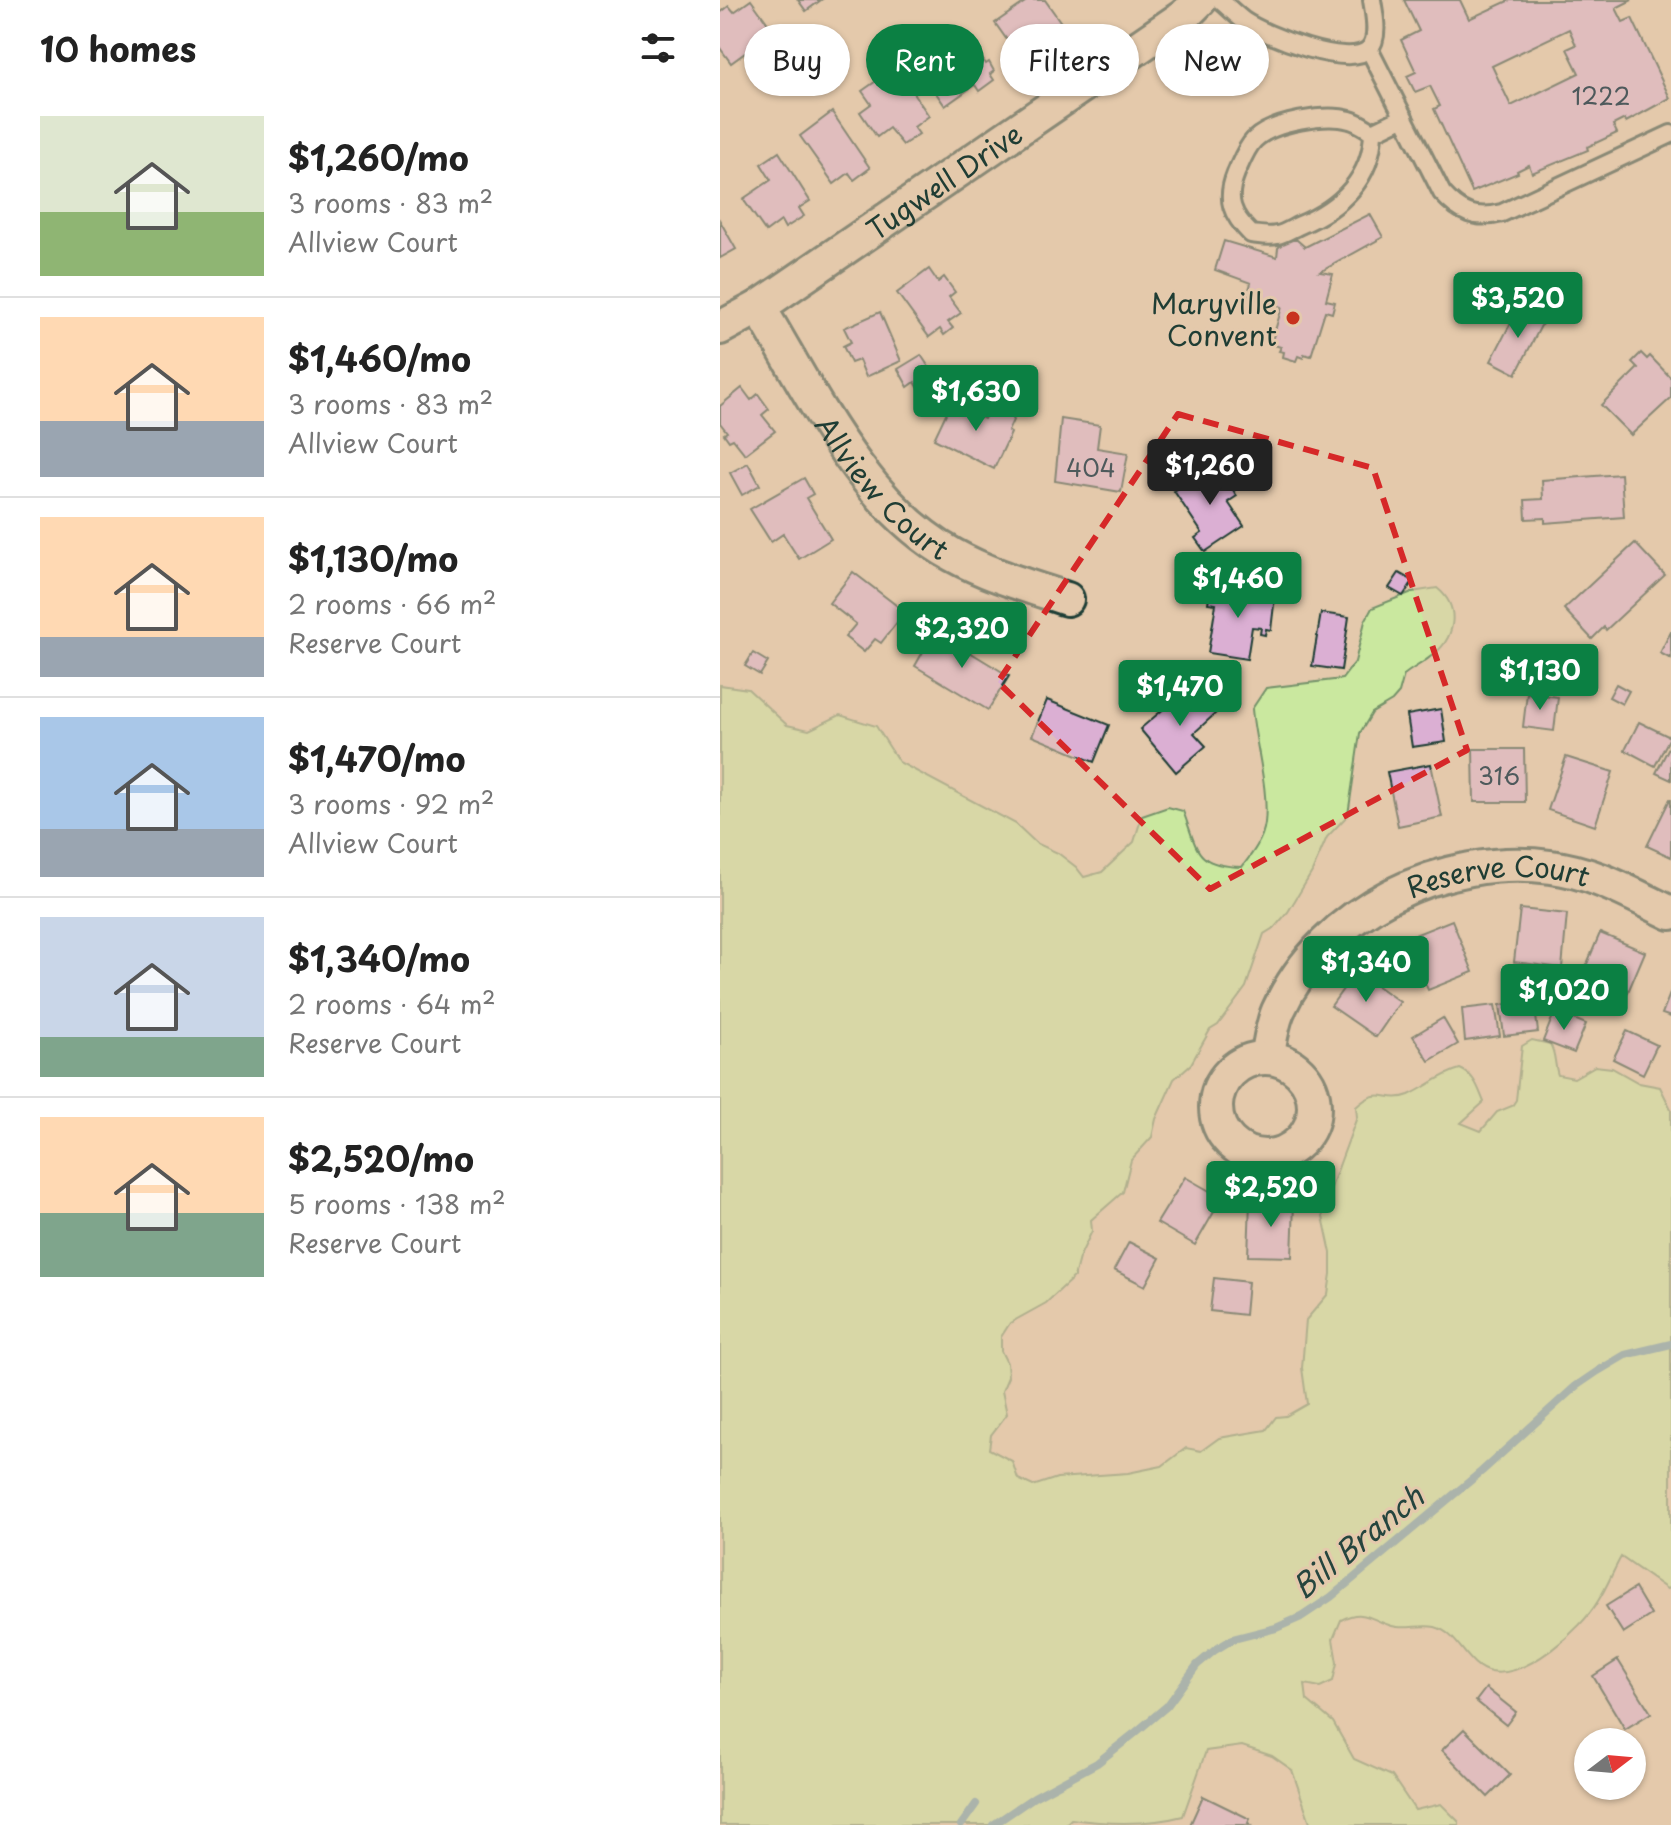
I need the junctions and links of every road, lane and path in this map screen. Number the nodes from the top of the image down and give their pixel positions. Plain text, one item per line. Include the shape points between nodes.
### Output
1 (1200, 0) edge
2 (1220, 0) edge
3 (1372, 0) edge
4 (1369, 49) junction
5 (1404, 117) junction
6 (1373, 132) junction
7 (1671, 134) edge
8 (759, 307) junction
9 (720, 328) edge
10 (1067, 599) dead end
11 (1671, 913) edge
12 (1267, 1058) dead end

1 - 8 street, Tugwell Drive
2 - 4 lane via 1243,21 1288,44 1350,55
3 - 4 lane via 1374,41
4 - 5 lane
5 - 6 lane
5 - 7 lane via 1442,193 1455,207 1485,217
6 - 6 lane via 1350,120 1327,118 1273,128 1254,140 1236,172 1231,204 1235,218 1251,234 1276,235 1313,220 1343,201 1360,181
8 - 9 street, Tugwell Drive
8 - 10 street, Allview Court via 844,448 911,525 950,554
11 - 12 street, Reserve Court via 1601,880 1553,867 1498,865 1450,872 1405,888 1359,914 1294,979 1276,1014

